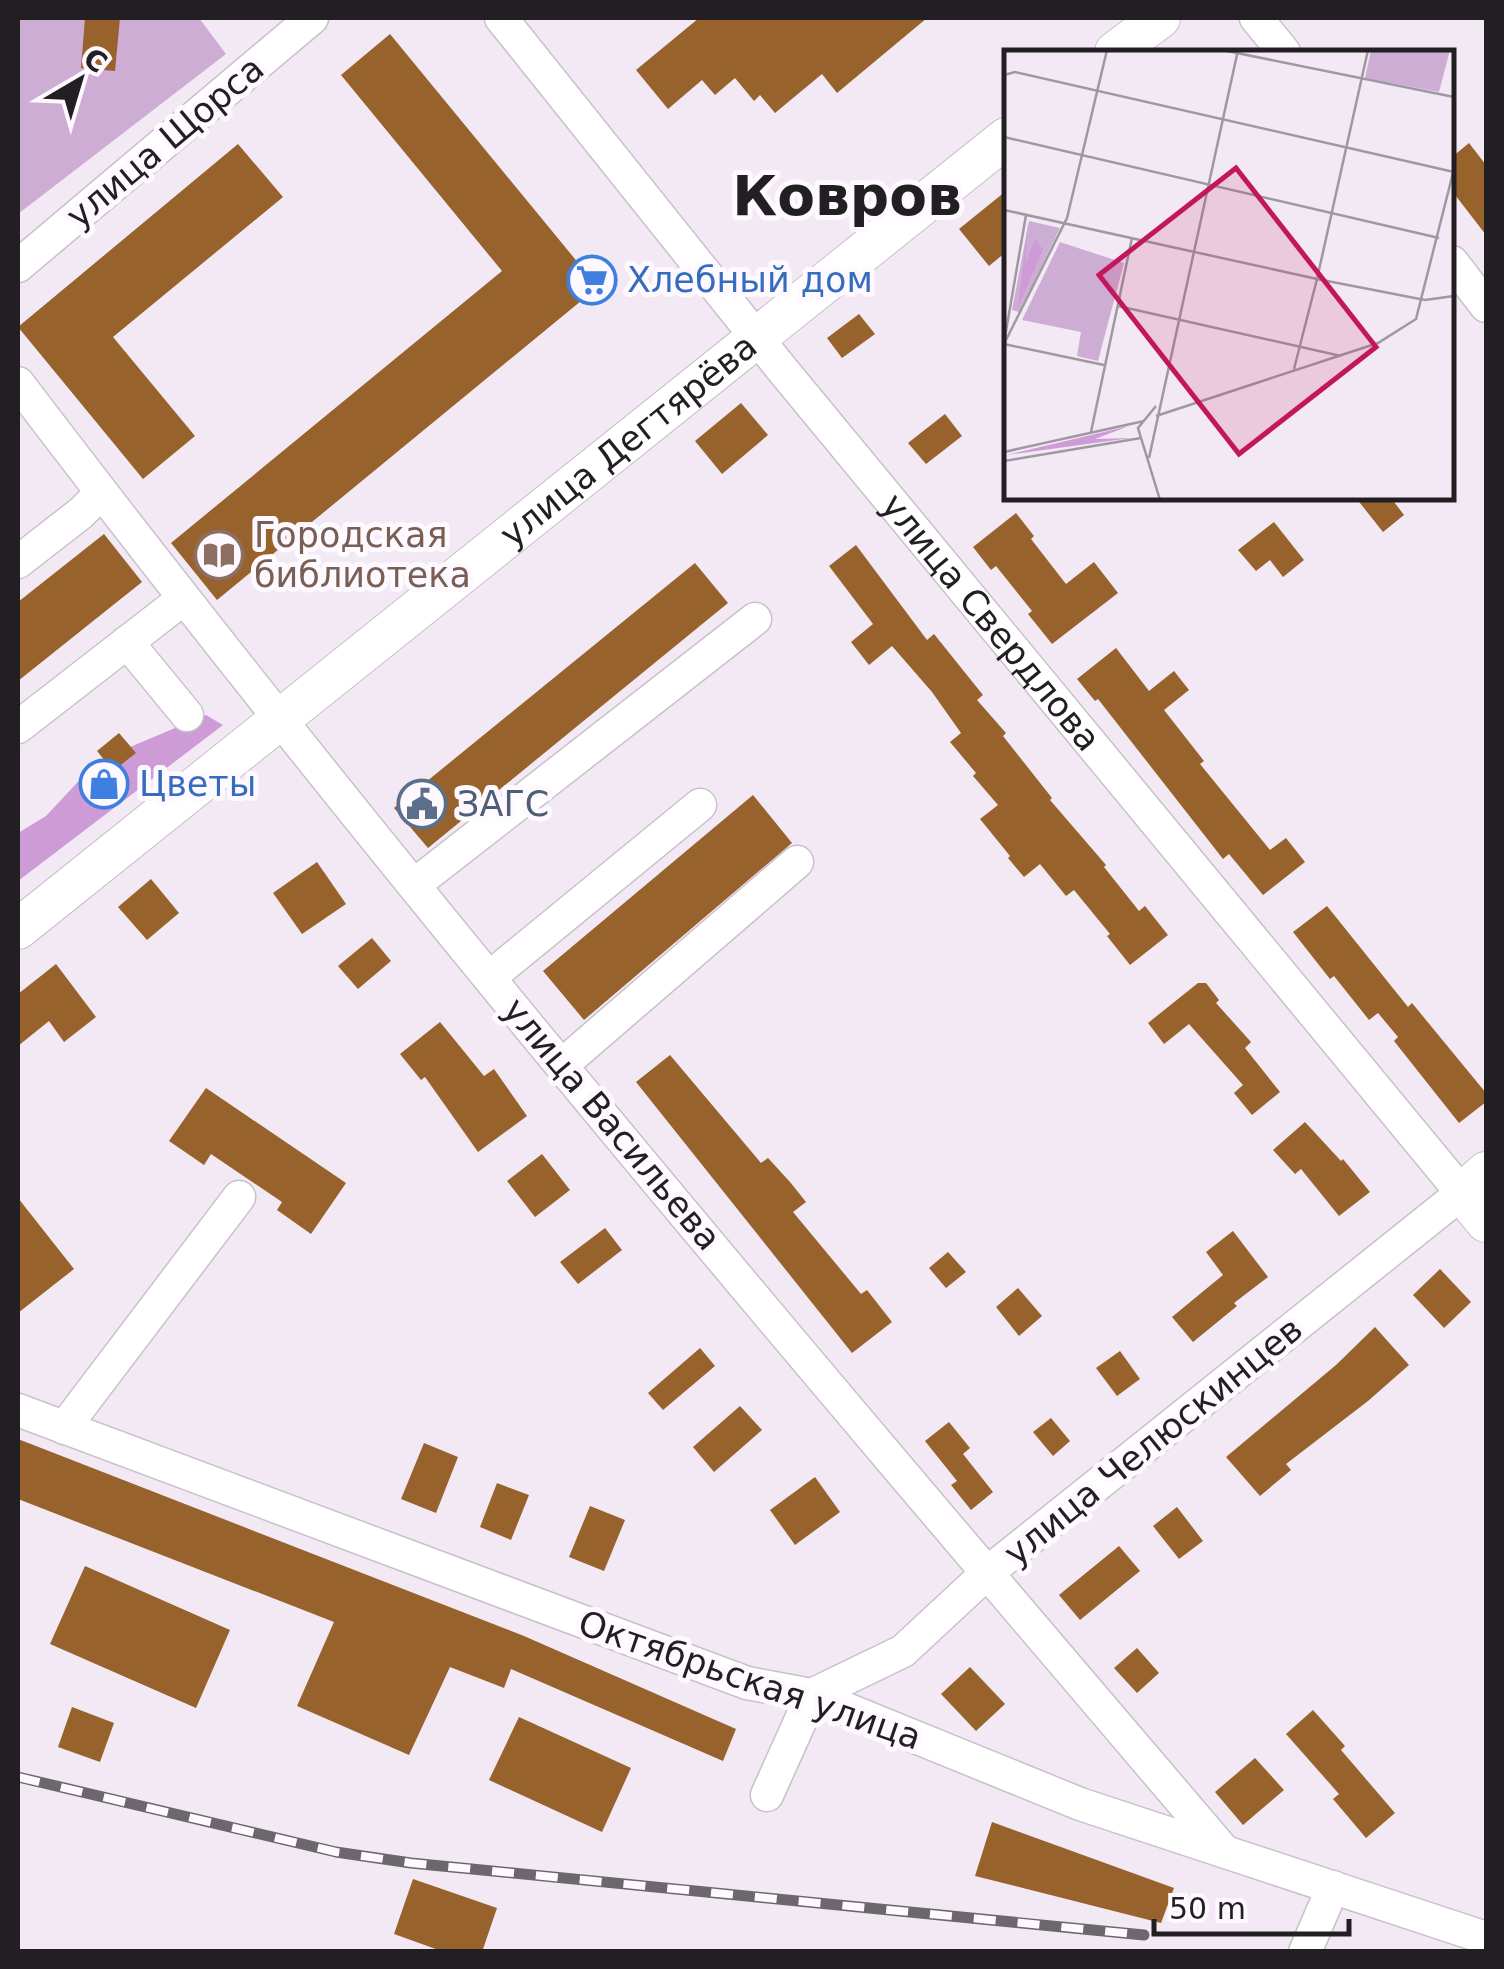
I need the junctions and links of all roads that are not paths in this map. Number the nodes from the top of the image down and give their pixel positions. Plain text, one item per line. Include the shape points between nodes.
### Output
1 (312, 18) edge
2 (501, 18) edge
3 (1160, 18) edge
4 (1256, 18) edge
5 (1118, 50) edge
6 (1282, 50) edge
7 (1004, 140) edge
8 (1454, 265) edge
9 (18, 266) edge
10 (1486, 306) edge
11 (758, 337) junction
12 (18, 384) edge
13 (101, 493) junction
14 (18, 562) edge
15 (184, 599) junction
16 (755, 619) dead end
17 (127, 642) junction
18 (187, 715) dead end
19 (278, 720) junction
20 (18, 727) edge
21 (700, 805) dead end
22 (796, 862) dead end
23 (414, 885) junction
24 (18, 929) edge
25 (490, 977) junction
26 (562, 1065) junction
27 (1478, 1196) edge
28 (239, 1197) dead end
29 (18, 1410) edge
30 (64, 1428) junction
31 (987, 1573) junction
32 (812, 1696) junction
33 (768, 1795) dead end
34 (1224, 1851) junction
35 (1333, 1886) junction
36 (1486, 1938) edge
37 (1305, 1952) edge

1 - 9 street, улица Щорса
2 - 11 street, улица Свердлова
3 - 5 main road
4 - 6 street
7 - 11 main road, улица Дегтярёва
8 - 10 street
11 - 19 main road, улица Дегтярёва
11 - 27 street, улица Свердлова
12 - 13 street, улица Васильева
13 - 14 street
13 - 15 street, улица Васильева
15 - 17 street
15 - 19 street, улица Васильева
16 - 23 street
17 - 18 street
17 - 20 street
19 - 23 street, улица Васильева
19 - 24 main road, улица Дегтярёва
21 - 25 street
22 - 26 street
23 - 25 street, улица Васильева
25 - 26 street, улица Васильева
26 - 31 street, улица Васильева
27 - 31 street, улица Челюскинцев
28 - 30 street
29 - 30 street, Октябрьская улица
30 - 32 street, Октябрьская улица via 747,1683
31 - 32 street, улица Челюскинцев via 903,1651
31 - 34 street, улица Васильева
32 - 33 street
32 - 34 street, Октябрьская улица via 1080,1804
34 - 35 street, Октябрьская улица
35 - 36 street, Октябрьская улица
35 - 37 street

